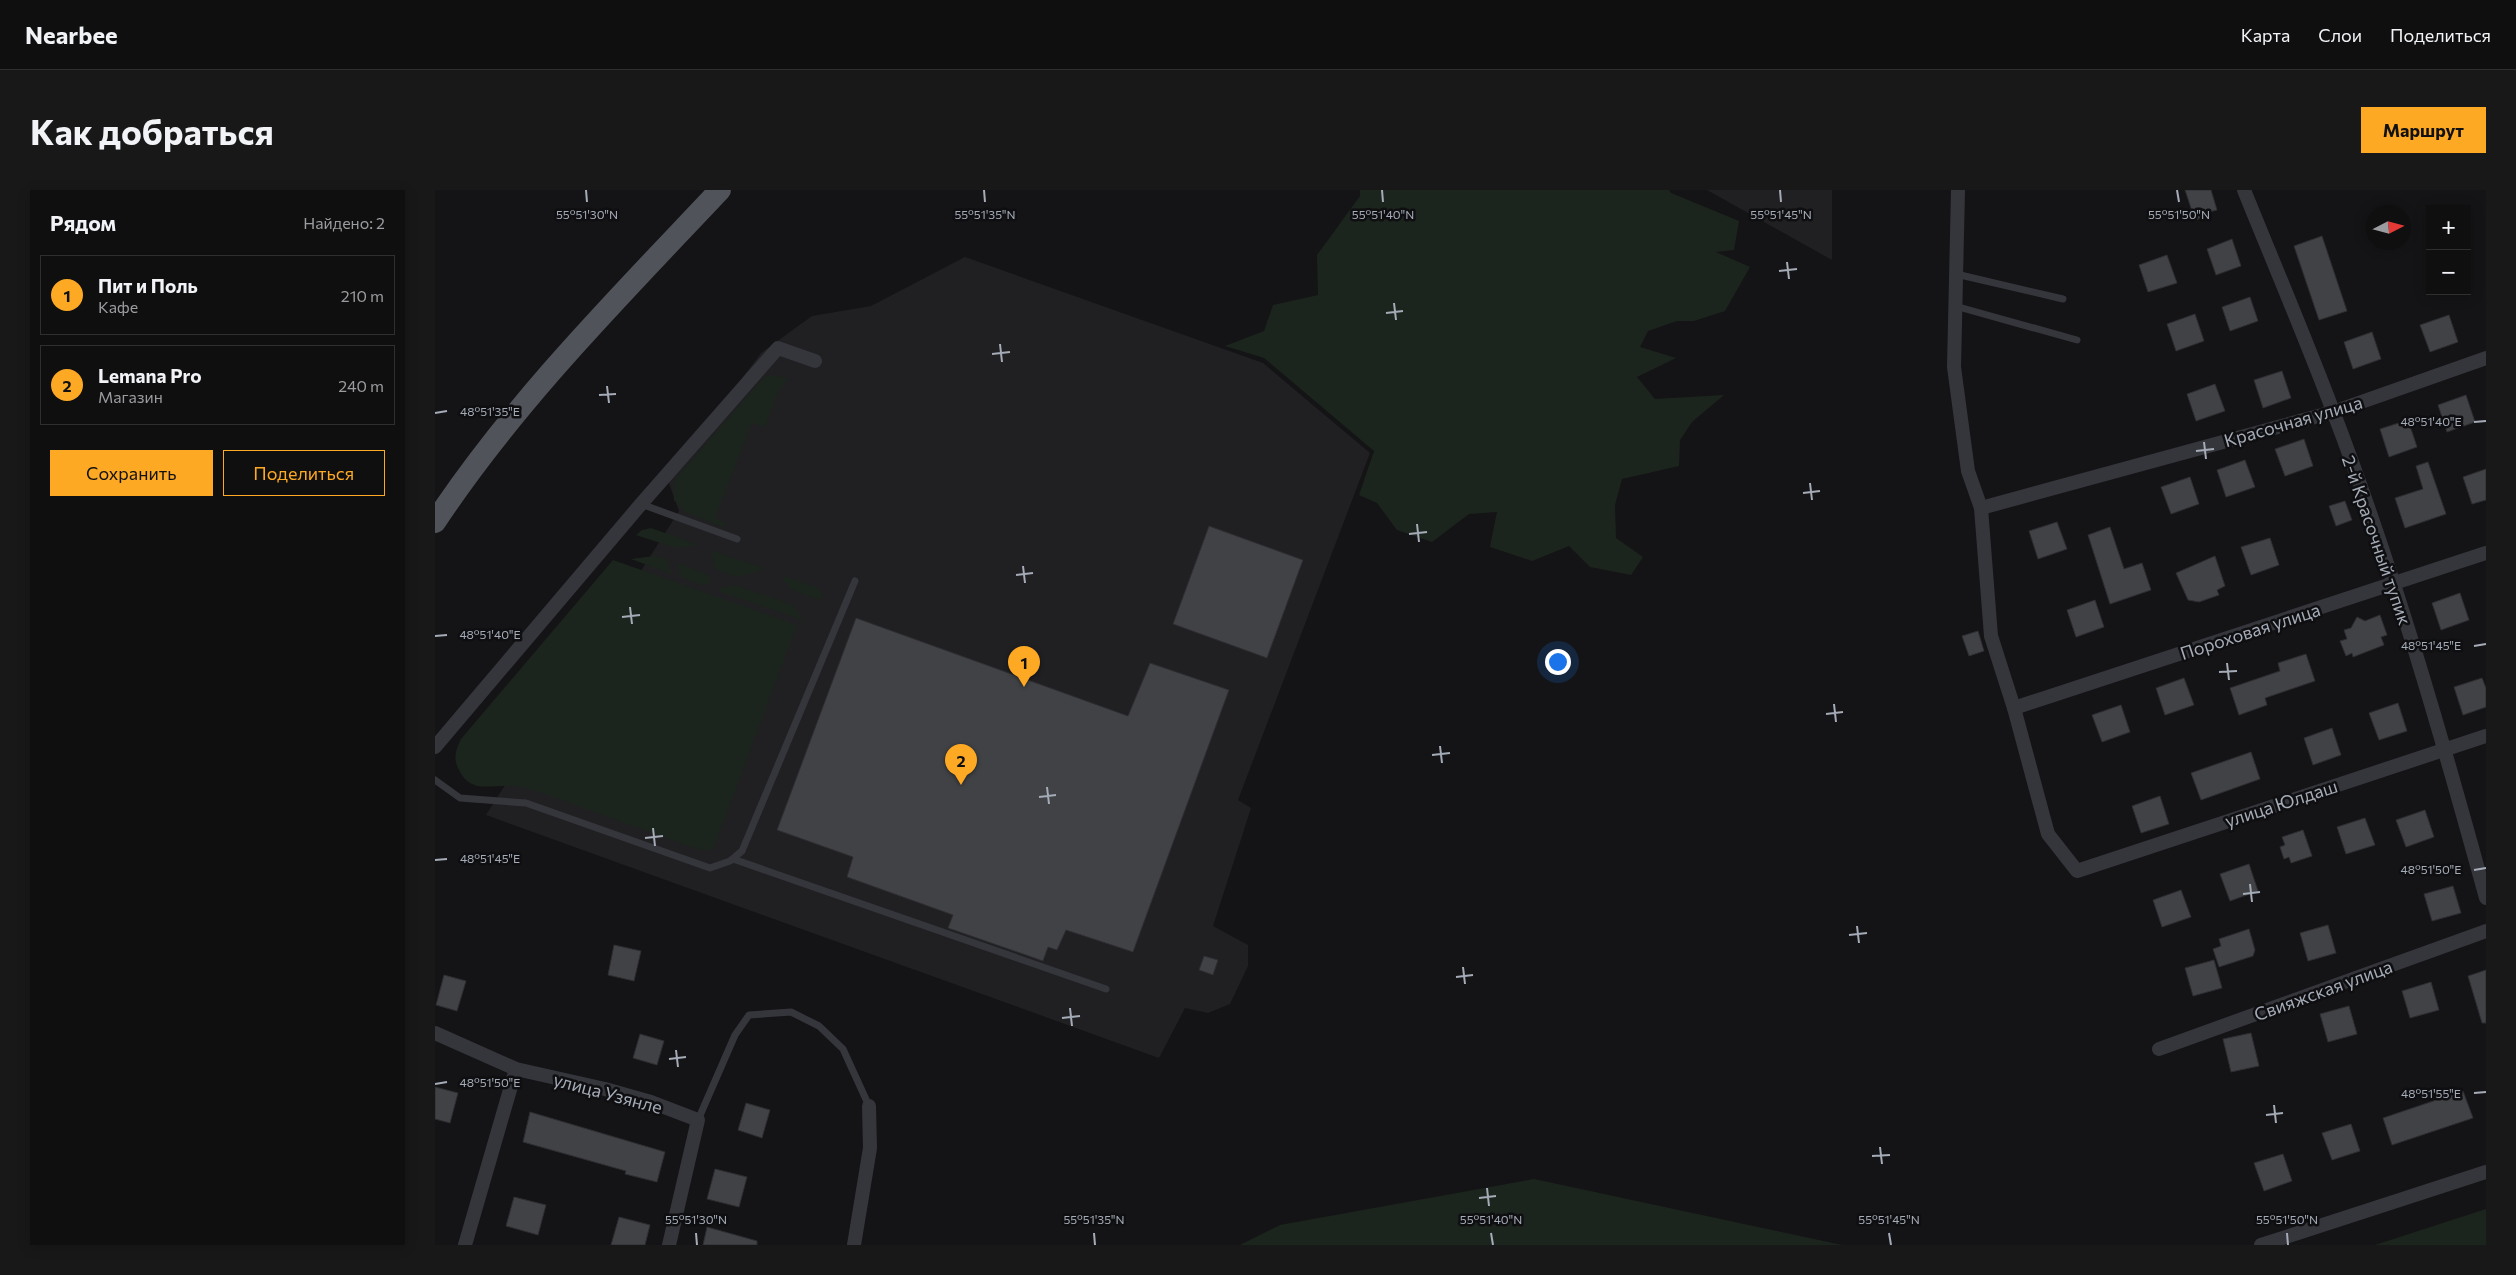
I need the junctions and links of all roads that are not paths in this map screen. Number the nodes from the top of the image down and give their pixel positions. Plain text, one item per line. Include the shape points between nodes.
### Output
1 (720, 190) edge
2 (1958, 190) edge
3 (2244, 190) edge
4 (1956, 274) junction
5 (2063, 299) dead end
6 (1955, 306) junction
7 (2077, 340) dead end
8 (2486, 358) edge
9 (815, 361) dead end
10 (2333, 412) junction
11 (641, 504) junction
12 (1981, 508) junction
13 (435, 522) edge
14 (737, 538) dead end
15 (2486, 553) edge
16 (855, 581) dead end
17 (2393, 585) junction
18 (2014, 708) junction
19 (2486, 736) edge
20 (435, 747) edge
21 (2445, 749) junction
22 (435, 780) edge
23 (733, 858) junction
24 (2486, 898) edge
25 (2486, 930) edge
26 (1106, 989) dead end
27 (435, 1034) edge
28 (2159, 1048) dead end
29 (516, 1068) junction
30 (869, 1106) joint
31 (698, 1120) junction
32 (2486, 1172) edge
33 (465, 1245) edge
34 (669, 1245) edge
35 (854, 1245) edge
36 (2261, 1245) edge

1 - 13 main road via 623,292 514,417 462,481
2 - 4 street
3 - 10 street, 2-й Красочный тупик
4 - 5 lane
4 - 6 street
6 - 7 lane
6 - 12 street via 1954,367 1968,471
8 - 10 street, Красочная улица
9 - 11 street via 778,348
10 - 12 street, Красочная улица
10 - 17 street, 2-й Красочный тупик
11 - 14 lane
11 - 20 street
12 - 18 street via 1991,636
15 - 17 street, Пороховая улица
16 - 23 lane via 742,851
17 - 18 street, Пороховая улица
17 - 21 street, 2-й Красочный тупик
18 - 21 street, улица Юлдаш via 2049,834 2077,871
19 - 21 street, улица Юлдаш
21 - 24 street, 2-й Красочный тупик
22 - 23 lane via 460,798 526,803 710,868
23 - 26 lane
25 - 28 street, Свияжская улица
27 - 29 street, улица Узянле
29 - 31 street, улица Узянле via 614,1091
29 - 33 street
30 - 31 lane via 843,1049 819,1026 791,1012 749,1015 735,1035
30 - 35 street via 870,1148
31 - 34 street
32 - 36 street

